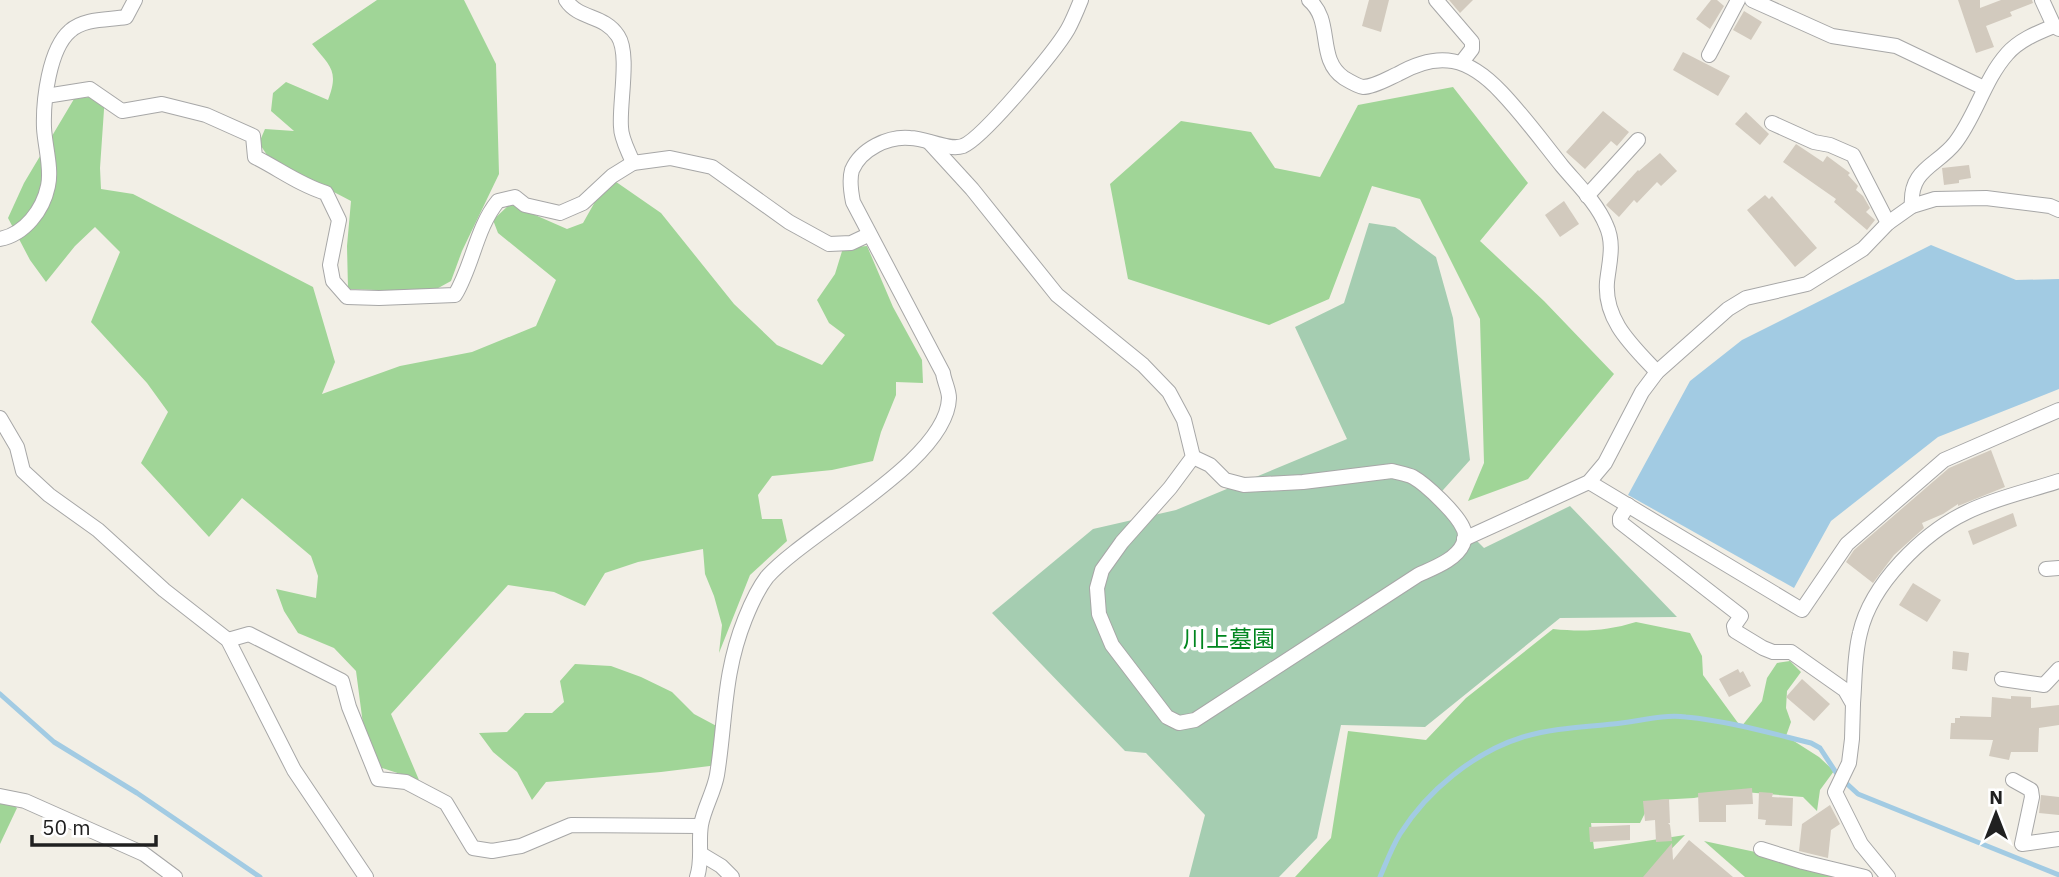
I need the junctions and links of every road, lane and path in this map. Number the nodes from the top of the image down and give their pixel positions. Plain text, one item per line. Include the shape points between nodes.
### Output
1 (135, 0) edge
2 (566, 0) edge
3 (1081, 0) edge
4 (1309, 0) edge
5 (1436, 0) edge
6 (1738, 0) edge
7 (1752, 0) edge
8 (2042, 0) edge
9 (2056, 28) edge
10 (1709, 55) dead end
11 (1462, 62) junction
12 (1984, 88) junction
13 (46, 96) junction
14 (1772, 123) dead end
15 (1638, 140) dead end
16 (929, 142) junction
17 (633, 163) junction
18 (1587, 196) junction
19 (1912, 205) junction
20 (2059, 210) edge
21 (1888, 223) junction
22 (868, 235) junction
23 (0, 239) edge
24 (1657, 372) junction
25 (2059, 410) edge
26 (0, 418) edge
27 (1193, 457) junction
28 (1589, 481) junction
29 (2059, 481) edge
30 (1628, 505) junction
31 (1464, 539) junction
32 (228, 640) junction
33 (2059, 669) edge
34 (2002, 679) dead end
35 (1853, 704) junction
36 (2014, 780) dead end
37 (0, 796) edge
38 (700, 826) junction
39 (2059, 839) edge
40 (1761, 849) dead end
41 (701, 854) junction
42 (175, 877) edge
43 (366, 877) edge
44 (697, 877) edge
45 (732, 877) edge
46 (1865, 877) edge
47 (1888, 877) edge

1 - 13 street via 126,17 82,23 69,32 51,66
2 - 17 street via 572,10 602,21 619,37 623,60 621,130
3 - 16 street via 1067,31 988,126 963,146
4 - 11 street via 1323,20 1328,60 1346,80 1362,87 1429,61
5 - 11 street via 1472,42
6 - 10 street
7 - 12 street via 1832,36 1896,46
8 - 9 street
9 - 12 street via 2029,37 2008,53
11 - 18 street via 1502,93
12 - 19 street via 1958,140 1914,182
13 - 17 street via 90,89 122,111 162,104 206,115 253,136 255,157 326,193 338,220 330,265 333,281 347,297 455,295 486,216 498,201 515,197 525,205 560,213 583,203 611,176
13 - 23 street via 49,184 32,220
14 - 21 street via 1853,155
15 - 18 street
16 - 22 street via 909,137 888,141 873,146 859,159 850,186
16 - 27 street via 1057,295 1169,392 1184,420
17 - 22 street via 670,158 712,167 789,222 829,244 851,243
18 - 24 street via 1611,242 1607,284 1612,317
19 - 20 street via 1935,199 1986,198
19 - 21 street
21 - 24 street via 1863,249 1807,284 1746,298 1728,309
22 - 38 street via 943,373 949,398 945,413 928,443 904,470 804,543 759,589 731,657 717,778
24 - 28 street via 1605,463
25 - 30 street via 1944,460 1847,544 1802,610
26 - 32 street via 17,447 23,471
27 - 31 street via 1226,480 1244,485 1392,471 1402,474 1421,484 1449,510 1463,527
27 - 31 street via 1122,542 1102,570 1097,587 1099,614 1112,645 1167,717 1179,723 1195,720 1448,560 1459,552
28 - 30 street
28 - 31 street
29 - 35 street via 1970,510 1944,524 1890,575 1860,632
30 - 35 street via 1620,523 1741,616 1735,631 1773,652 1791,652 1845,691
32 - 38 street via 249,634 342,681 378,779 406,782 446,803 473,848 492,851 521,846 571,825
32 - 43 street via 294,770
33 - 34 street via 2044,685
35 - 47 street via 1849,763 1835,792 1861,844
36 - 39 street via 2031,790 2032,797 2022,844
37 - 42 street via 25,801 144,854
38 - 41 street
40 - 46 street
41 - 44 street
41 - 45 street

